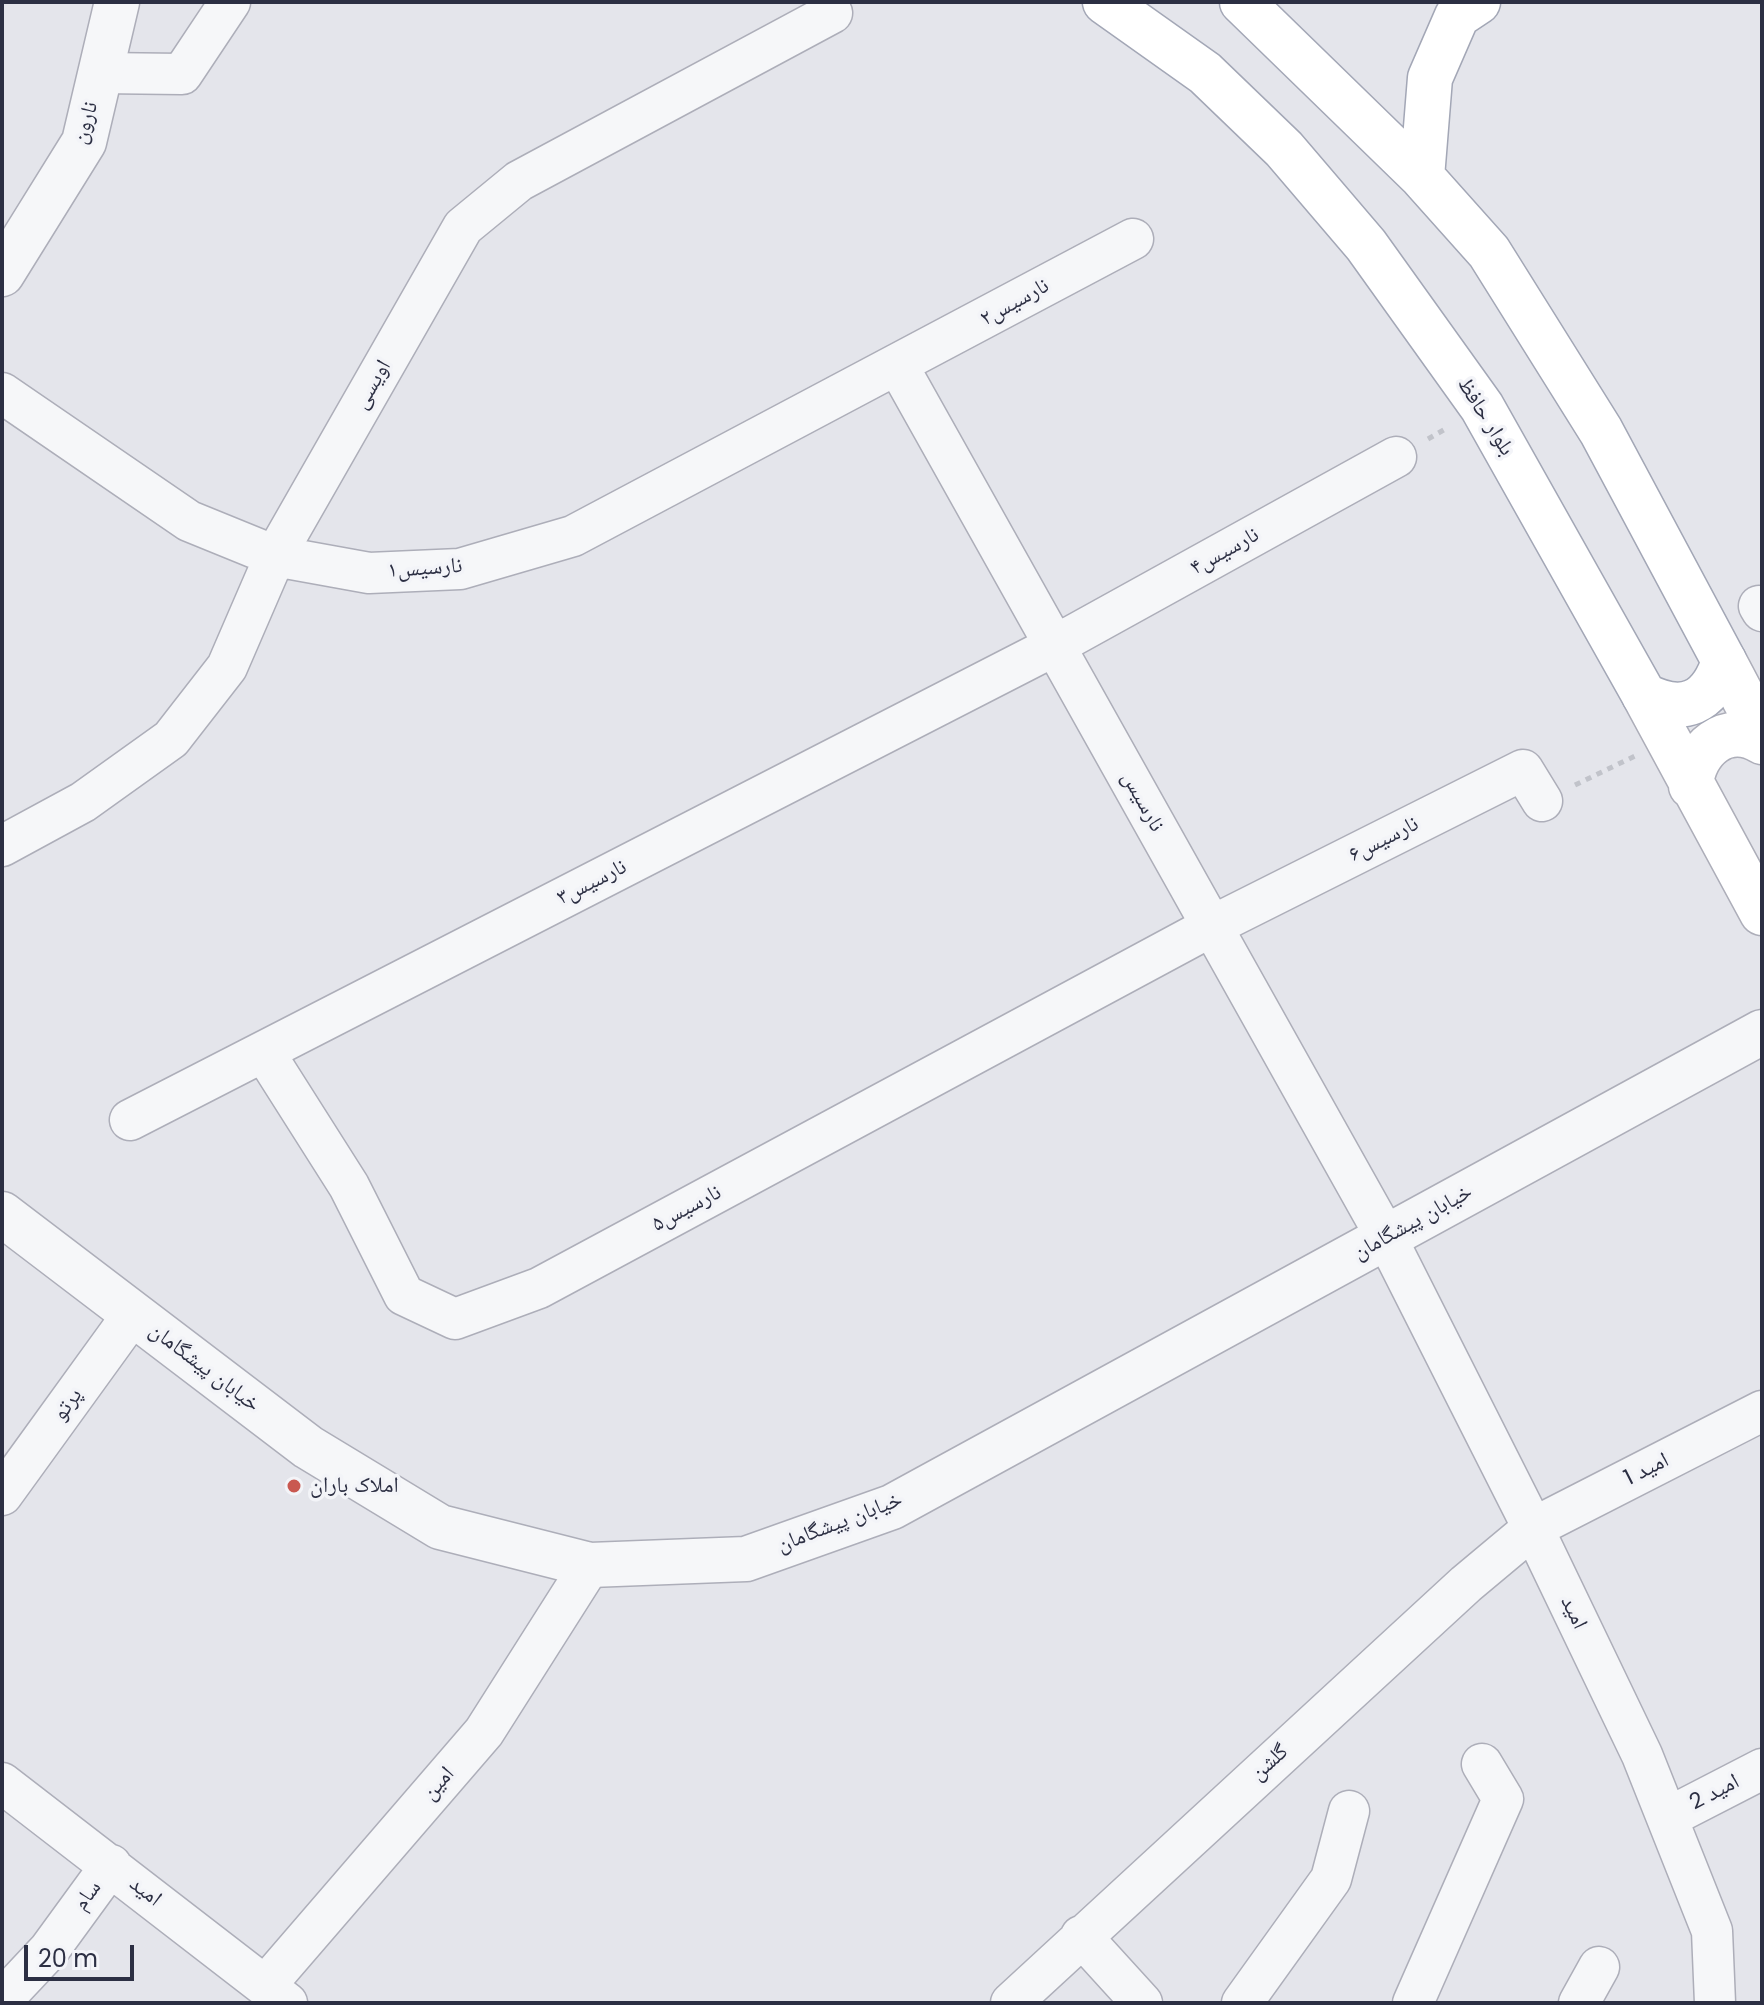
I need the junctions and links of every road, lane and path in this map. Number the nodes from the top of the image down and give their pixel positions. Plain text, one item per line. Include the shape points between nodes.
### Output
1 (117, 2) edge
2 (230, 2) edge
3 (1105, 2) edge
4 (1242, 2) edge
5 (1478, 2) edge
6 (832, 13) dead end
7 (100, 73) junction
8 (1422, 177) junction
9 (1133, 239) dead end
10 (2, 274) edge
11 (898, 366) junction
12 (2, 393) edge
13 (1482, 407) junction
14 (1396, 457) joint
15 (275, 556) junction
16 (1054, 646) junction
17 (1724, 661) junction
18 (1644, 695) junction
19 (1762, 733) edge
20 (1668, 740) junction
21 (1762, 742) edge
22 (1691, 786) junction
23 (1542, 801) joint
24 (2, 846) edge
25 (1762, 913) edge
26 (1212, 926) junction
27 (1762, 1032) edge
28 (264, 1052) junction
29 (130, 1120) dead end
30 (2, 1214) edge
31 (1386, 1237) junction
32 (133, 1314) junction
33 (1762, 1411) edge
34 (2, 1495) edge
35 (1533, 1528) junction
36 (590, 1565) junction
37 (1482, 1764) dead end
38 (1762, 1769) edge
39 (2, 1783) edge
40 (1349, 1811) dead end
41 (1667, 1818) junction
42 (111, 1865) junction
43 (1081, 1936) junction
44 (1599, 1967) dead end
45 (276, 1994) edge
46 (2, 2000) edge
47 (1011, 2003) edge
48 (1142, 2003) edge
49 (1242, 2003) edge
50 (1413, 2003) edge
51 (1579, 2003) edge
52 (1715, 2003) edge

1 - 7 street, نارون
2 - 7 street via 182,74
3 - 13 main road, بلوار حافظ via 1205,73 1284,149 1366,245
4 - 8 main road
5 - 8 main road via 1457,16 1430,78
6 - 15 street, اویسی via 519,181 463,227
7 - 10 street, نارون via 84,142
8 - 17 main road via 1489,252 1601,431
9 - 11 street, نارسیس۲
11 - 15 street, نارسیس۱ via 573,536 460,569 369,573
11 - 16 street, نارسیس
12 - 15 street, نارسیس۱ via 189,521
13 - 14 path
13 - 18 main road, بلوار حافظ
14 - 16 street, نارسیس۴
15 - 24 street, اویسی via 227,667 171,739 83,802
16 - 26 street, نارسیس
16 - 28 street, نارسیس۳
17 - 18 main road via 1718,681 1703,697 1684,705 1662,704
17 - 19 main road
18 - 20 main road, بلوار حافظ
20 - 22 main road, بلوار حافظ
20 - 23 path
21 - 22 main road via 1744,735 1717,739 1697,759
22 - 25 main road, بلوار حافظ
23 - 26 street, نارسیس۶ via 1523,770
26 - 28 street, نارسیس۵ via 539,1288 455,1319 404,1295 349,1186
26 - 31 street, نارسیس
27 - 31 street, خیابان پیشگامان
28 - 29 street, نارسیس۳
30 - 32 street, خیابان پیشگامان
31 - 35 street, امید
31 - 36 street, خیابان پیشگامان via 892,1507 746,1559
32 - 34 street, پرتو
32 - 36 street, خیابان پیشگامان via 308,1447 440,1527
33 - 35 street, امید 1
35 - 41 street, امید
35 - 43 street, گلشن
36 - 45 street, امین via 484,1732
37 - 50 street via 1503,1799
38 - 41 street, امید 2
39 - 42 street, امید
40 - 49 street via 1331,1879
41 - 52 street, امید via 1712,1931
42 - 45 street, امید
42 - 46 street, سام via 49,1950
43 - 47 street, گلشن
43 - 48 street
44 - 51 street

